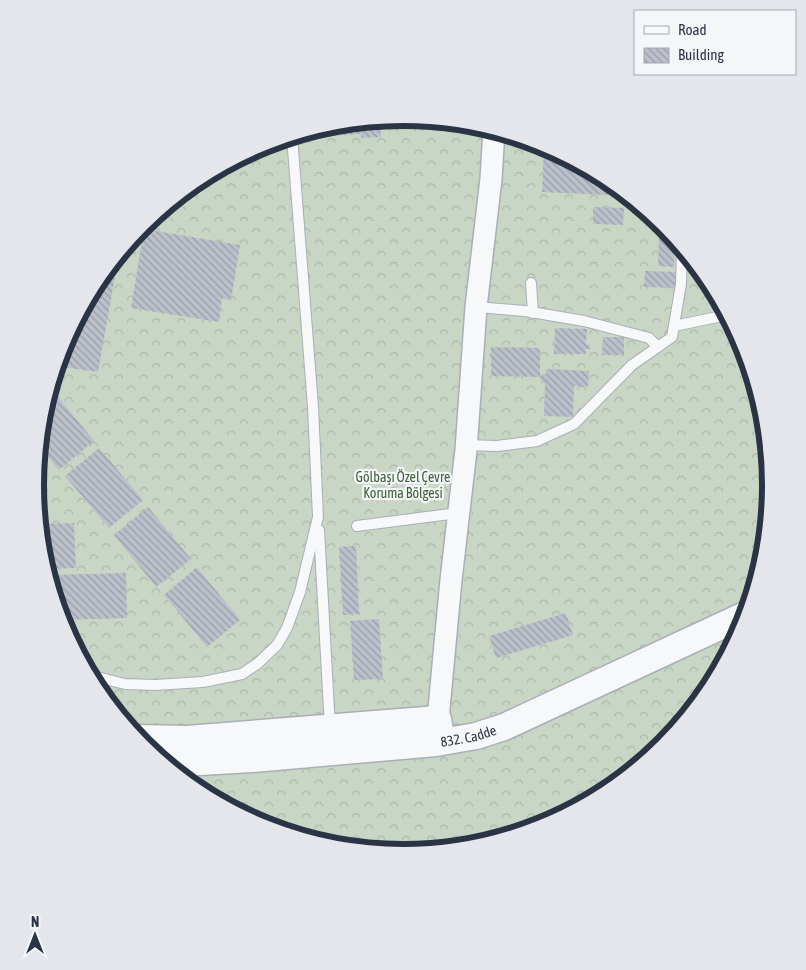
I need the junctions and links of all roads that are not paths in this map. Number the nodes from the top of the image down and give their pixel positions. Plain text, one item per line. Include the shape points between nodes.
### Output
1 (494, 137) edge
2 (293, 144) edge
3 (682, 258) edge
4 (531, 283) dead end
5 (476, 307) junction
6 (533, 312) junction
7 (720, 317) edge
8 (674, 326) junction
9 (658, 347) junction
10 (466, 445) junction
11 (458, 513) junction
12 (318, 517) junction
13 (357, 526) dead end
14 (736, 619) edge
15 (99, 677) edge
16 (439, 725) joint
17 (148, 738) edge
18 (331, 741) junction
19 (175, 763) edge

1 - 5 street
2 - 12 lane
3 - 8 lane
4 - 6 lane
5 - 6 lane
5 - 10 street
6 - 9 lane via 649,338
7 - 8 lane
8 - 9 lane via 672,337
9 - 10 lane via 632,365 574,424 537,441 498,446
10 - 11 street
11 - 13 lane
11 - 16 street
12 - 15 lane via 300,592 287,628 277,645 257,664 242,674 203,682 125,684
12 - 18 lane
14 - 18 street, 832. Cadde via 504,727 476,736 436,743
16 - 18 street, 832. Cadde
17 - 18 street, 832. Cadde
18 - 19 street, 832. Cadde

